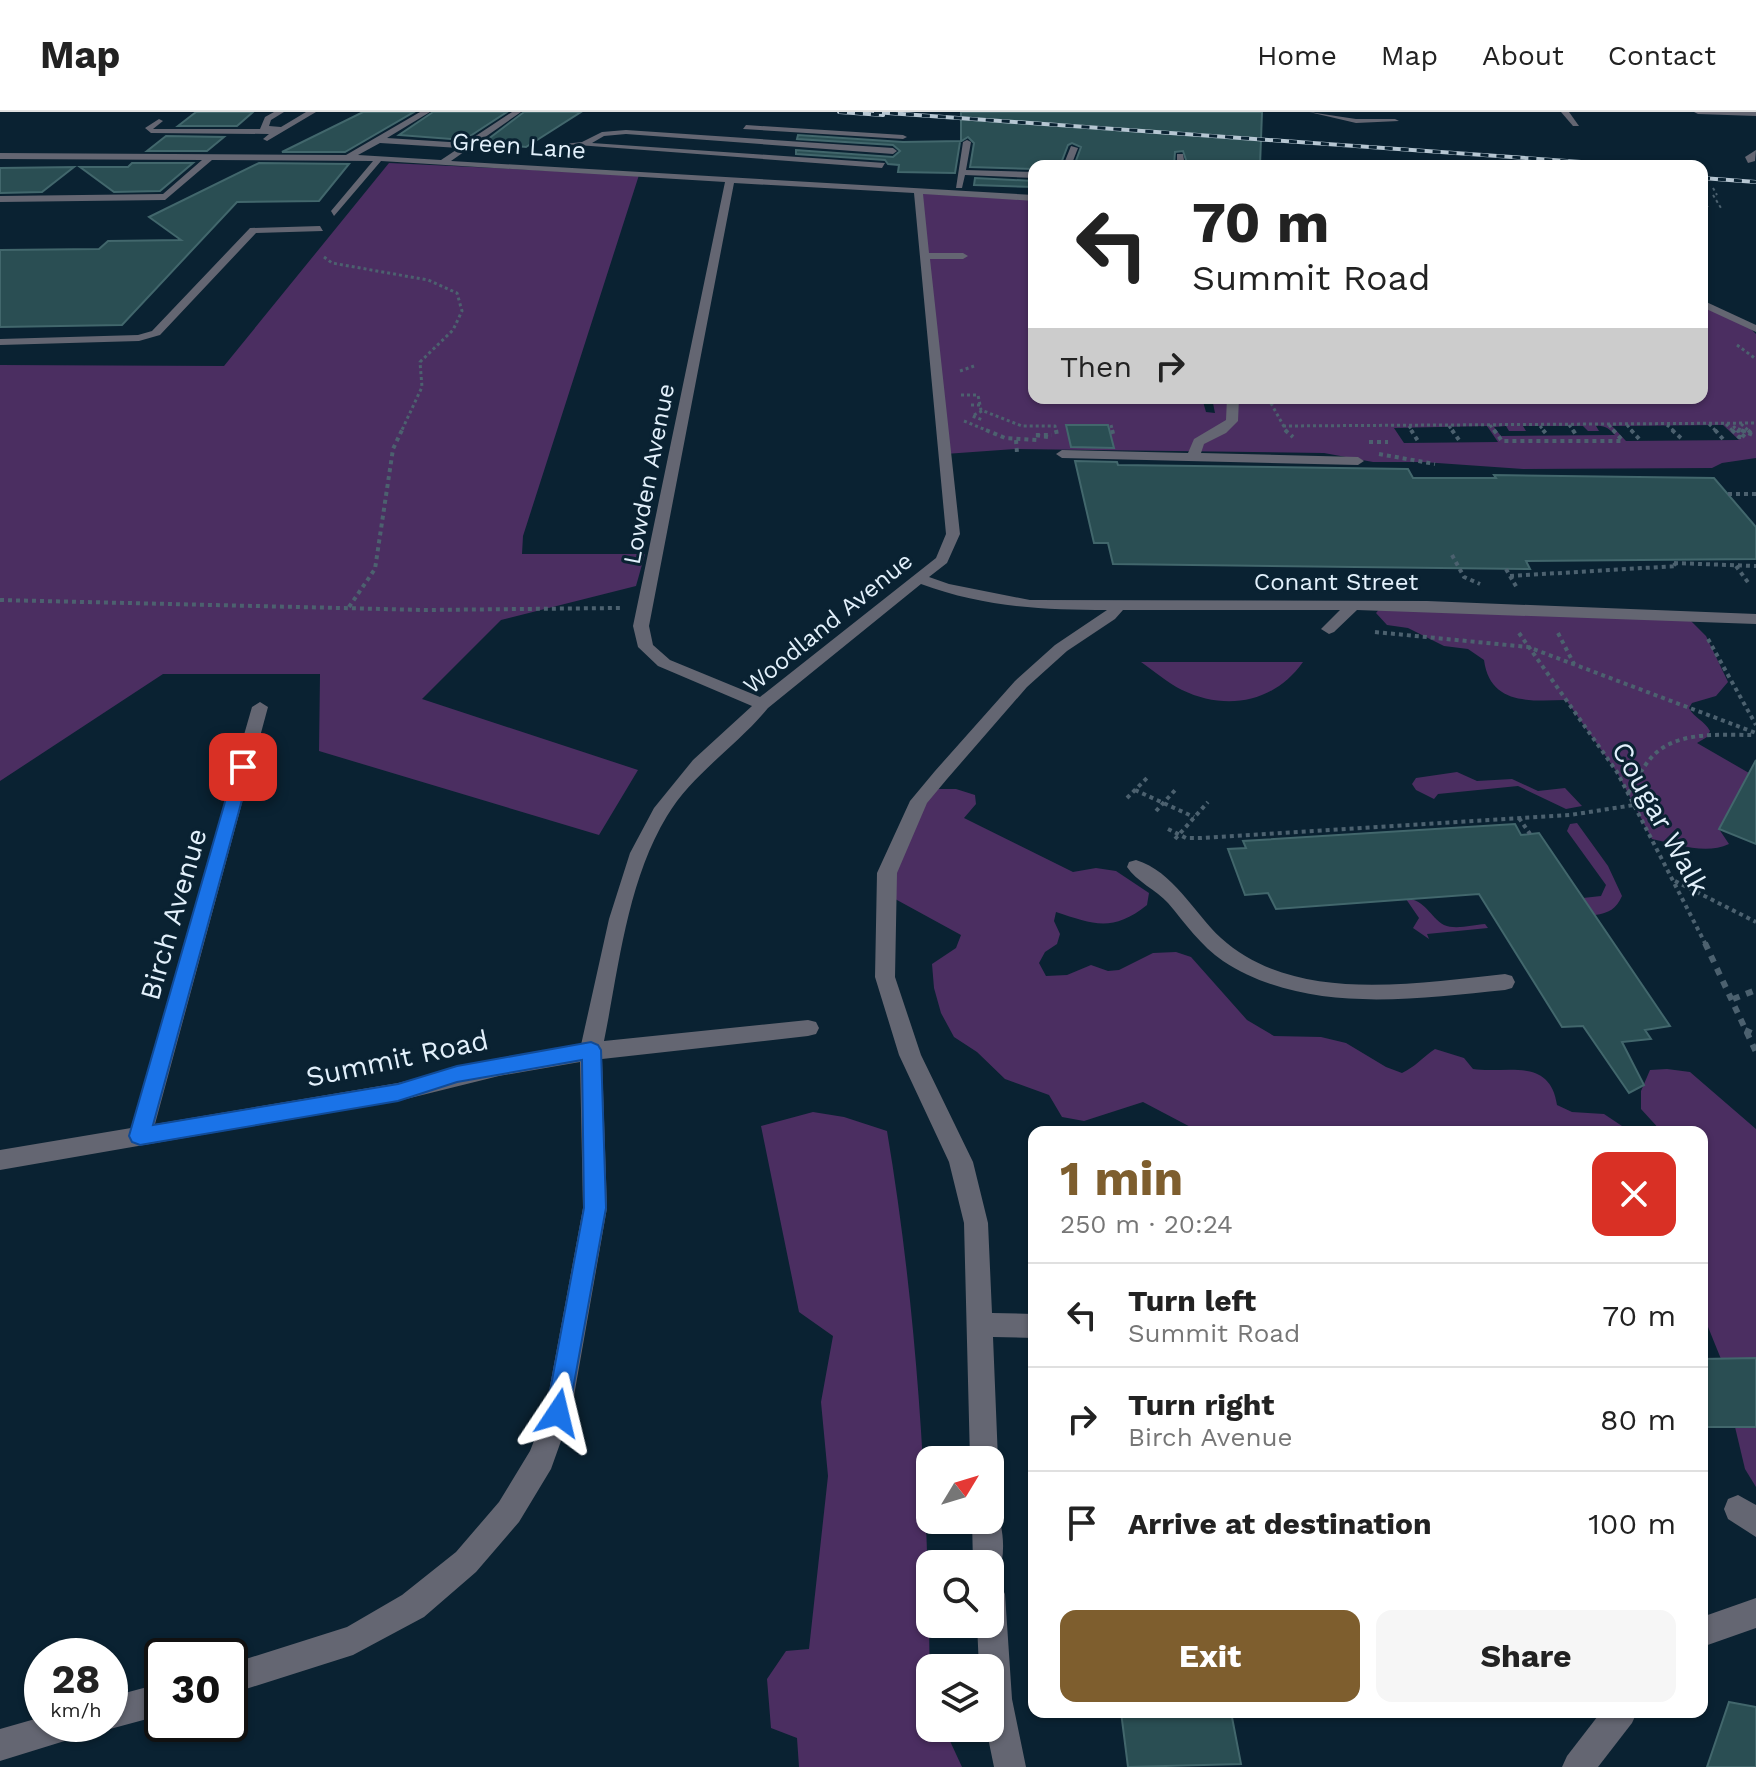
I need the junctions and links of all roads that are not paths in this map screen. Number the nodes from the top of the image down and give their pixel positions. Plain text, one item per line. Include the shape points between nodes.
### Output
1 (280, 112) edge
2 (312, 112) edge
3 (426, 112) edge
4 (517, 112) edge
5 (1313, 112) edge
6 (1565, 112) edge
7 (1698, 112) edge
8 (1756, 114) edge
9 (159, 121) dead end
10 (649, 121) dead end
11 (1395, 121) dead end
12 (1576, 124) dead end
13 (728, 126) dead end
14 (281, 129) junction
15 (635, 133) junction
16 (378, 140) junction
17 (967, 142) dead end
18 (568, 144) dead end
19 (584, 145) junction
20 (467, 146) junction
21 (1074, 148) dead end
22 (893, 151) junction
23 (0, 156) edge
24 (210, 157) junction
25 (249, 157) junction
26 (348, 158) junction
27 (379, 159) junction
28 (1069, 160) edge
29 (442, 163) junction
30 (882, 165) junction
31 (962, 172) junction
32 (1028, 175) edge
33 (730, 181) junction
34 (864, 189) junction
35 (918, 192) junction
36 (958, 194) junction
37 (1028, 198) edge
38 (0, 199) edge
39 (334, 213) dead end
40 (320, 229) dead end
41 (925, 256) junction
42 (963, 256) dead end
43 (1708, 306) edge
44 (1753, 330) edge
45 (0, 342) edge
46 (1233, 404) edge
47 (1062, 454) dead end
48 (1193, 457) junction
49 (1358, 461) dead end
50 (920, 579) junction
51 (1119, 605) junction
52 (1353, 606) junction
53 (1756, 619) edge
54 (1329, 629) dead end
55 (762, 704) junction
56 (260, 707) dead end
57 (1136, 867) dead end
58 (1505, 982) dead end
59 (808, 1028) dead end
60 (591, 1050) junction
61 (140, 1136) junction
62 (0, 1160) edge
63 (979, 1325) junction
64 (1028, 1326) edge
65 (983, 1446) edge
66 (1756, 1613) edge
67 (1708, 1630) edge
68 (993, 1638) edge
69 (248, 1673) edge
70 (1616, 1718) edge
71 (24, 1738) edge
72 (0, 1745) edge
73 (1010, 1767) edge
74 (1578, 1767) edge

1 - 14 street via 264,129
2 - 14 street
3 - 16 street
4 - 20 street
5 - 11 street via 1356,121
6 - 12 street
7 - 8 street
9 - 14 street via 151,131
10 - 15 street
13 - 22 street via 903,137
14 - 25 street
15 - 19 street via 602,134
15 - 22 street
16 - 20 street
16 - 26 street
17 - 31 street
18 - 19 street
19 - 30 street
20 - 29 street
21 - 28 street
22 - 30 street
23 - 24 street, Green Lane
24 - 25 street, Green Lane
24 - 38 street via 165,197
25 - 26 street, Green Lane
26 - 27 street, Green Lane
27 - 29 street, Green Lane
27 - 39 street
29 - 33 street, Green Lane
30 - 34 street
31 - 32 street
31 - 36 street
33 - 34 street, Green Lane
33 - 55 street, Lowden Avenue via 641,626 646,647 664,663
34 - 35 street, Green Lane
35 - 36 street, Green Lane
35 - 41 street, Woodland Avenue
36 - 37 street, Green Lane
40 - 45 street via 253,230 156,333 139,338
41 - 42 street
41 - 50 street, Woodland Avenue via 953,534 942,560
43 - 44 street
46 - 48 street via 1232,421 1198,442
47 - 48 street
48 - 49 street
50 - 51 street, Conant Street via 1030,605
50 - 55 street, Woodland Avenue
51 - 52 street, Conant Street
51 - 63 street via 1021,684 941,775 919,801 887,873 885,977 910,1055 961,1162 976,1223
52 - 53 street, Conant Street
52 - 54 street
55 - 60 street, Woodland Avenue via 699,764 660,812 639,853
56 - 61 street, Birch Avenue
57 - 58 street via 1164,886 1228,955 1278,979 1323,990
59 - 60 street, Summit Road
60 - 61 street, Summit Road via 457,1074 398,1092
60 - 69 street, Woodland Avenue via 595,1208 558,1413 541,1459 509,1512 466,1562 413,1606 353,1640
61 - 62 street, Summit Road
63 - 64 street
63 - 65 street
66 - 67 street
68 - 73 street via 996,1699
70 - 74 street
71 - 72 street

